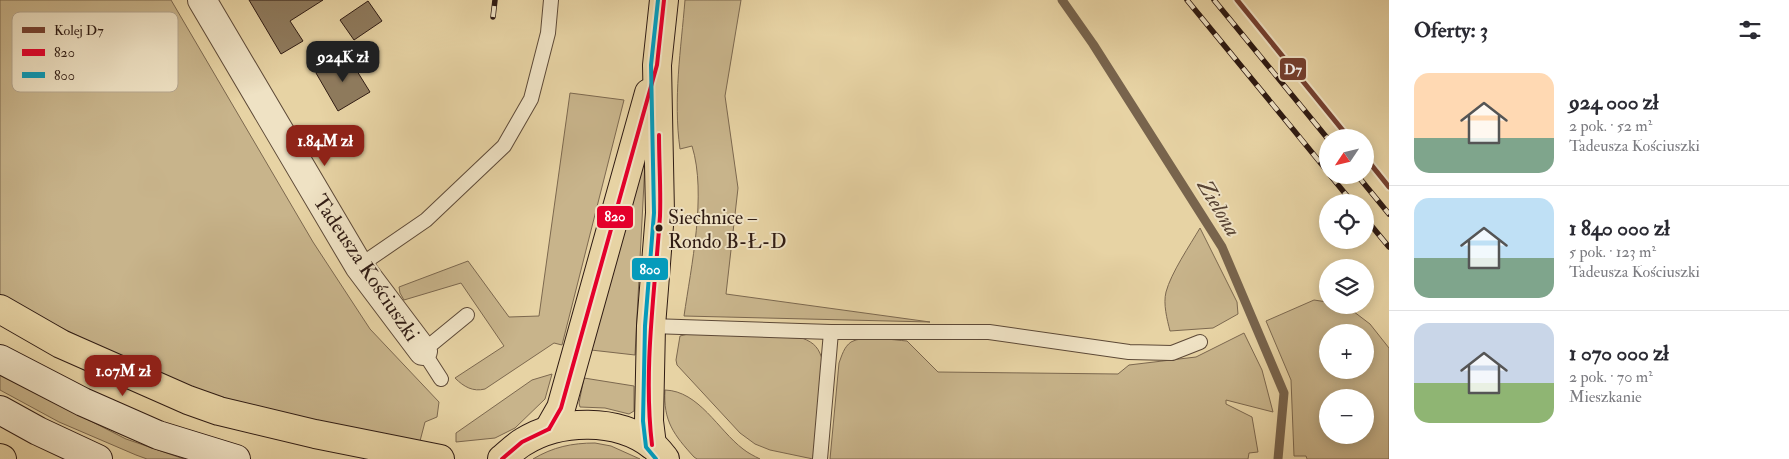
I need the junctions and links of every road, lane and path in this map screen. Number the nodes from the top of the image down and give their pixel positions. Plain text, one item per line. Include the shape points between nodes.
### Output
1 (202, 0) edge
2 (551, 0) edge
3 (664, 0) edge
4 (657, 65) junction
5 (359, 266) junction
6 (0, 309) edge
7 (467, 315) dead end
8 (651, 326) junction
9 (831, 332) junction
10 (1200, 342) dead end
11 (422, 351) junction
12 (0, 359) edge
13 (441, 379) dead end
14 (0, 410) edge
15 (549, 429) junction
16 (659, 452) edge
17 (98, 459) edge
18 (236, 459) edge
19 (440, 459) edge
20 (502, 459) edge
21 (820, 459) edge

1 - 5 street, Tadeusza Kościuszki
2 - 5 lane via 548,32 531,99 504,146 426,220
3 - 4 main road
4 - 8 main road via 660,213
4 - 15 main road via 561,408
5 - 11 street, Tadeusza Kościuszki
6 - 19 main road via 61,344 220,411
7 - 11 lane
8 - 9 lane
8 - 16 main road via 649,421
9 - 10 lane via 989,332 1129,352 1172,353
9 - 21 lane
11 - 13 lane, Tadeusza Kościuszki
12 - 18 street via 82,402 158,436
14 - 17 street
15 - 16 main road via 584,424 620,429
15 - 20 main road via 522,442

